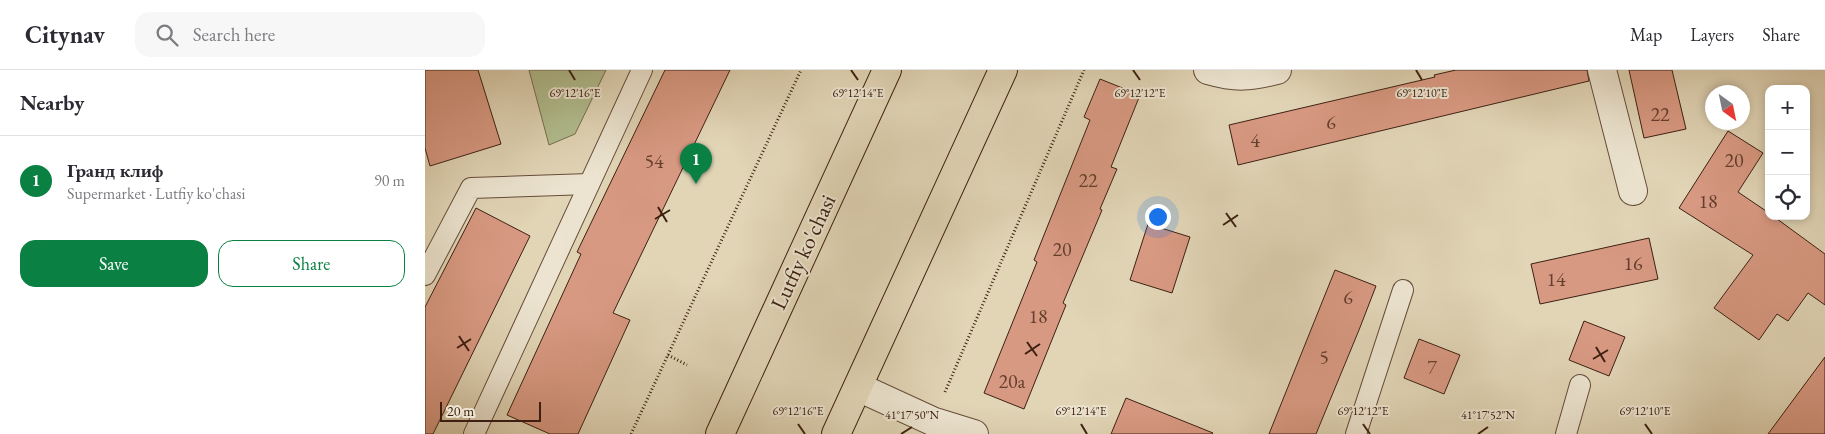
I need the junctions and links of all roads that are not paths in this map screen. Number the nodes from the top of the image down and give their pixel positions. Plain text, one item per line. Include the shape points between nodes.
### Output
1 (641, 70) edge
2 (887, 70) edge
3 (1003, 70) edge
4 (1208, 70) edge
5 (1277, 70) edge
6 (1602, 70) edge
7 (589, 184) junction
8 (1633, 191) dead end
9 (425, 275) edge
10 (1403, 290) dead end
11 (1580, 385) dead end
12 (857, 387) junction
13 (474, 434) edge
14 (720, 434) edge
15 (836, 434) edge
16 (974, 434) edge
17 (1356, 434) edge
18 (1566, 434) edge

1 - 7 lane
2 - 14 main road, Lutfiy ko'chasi
3 - 12 main road
4 - 5 street via 1229,76 1253,76
6 - 8 street
7 - 9 lane via 471,188
7 - 13 lane
10 - 17 lane
11 - 18 lane
12 - 15 main road
12 - 16 street via 932,420

